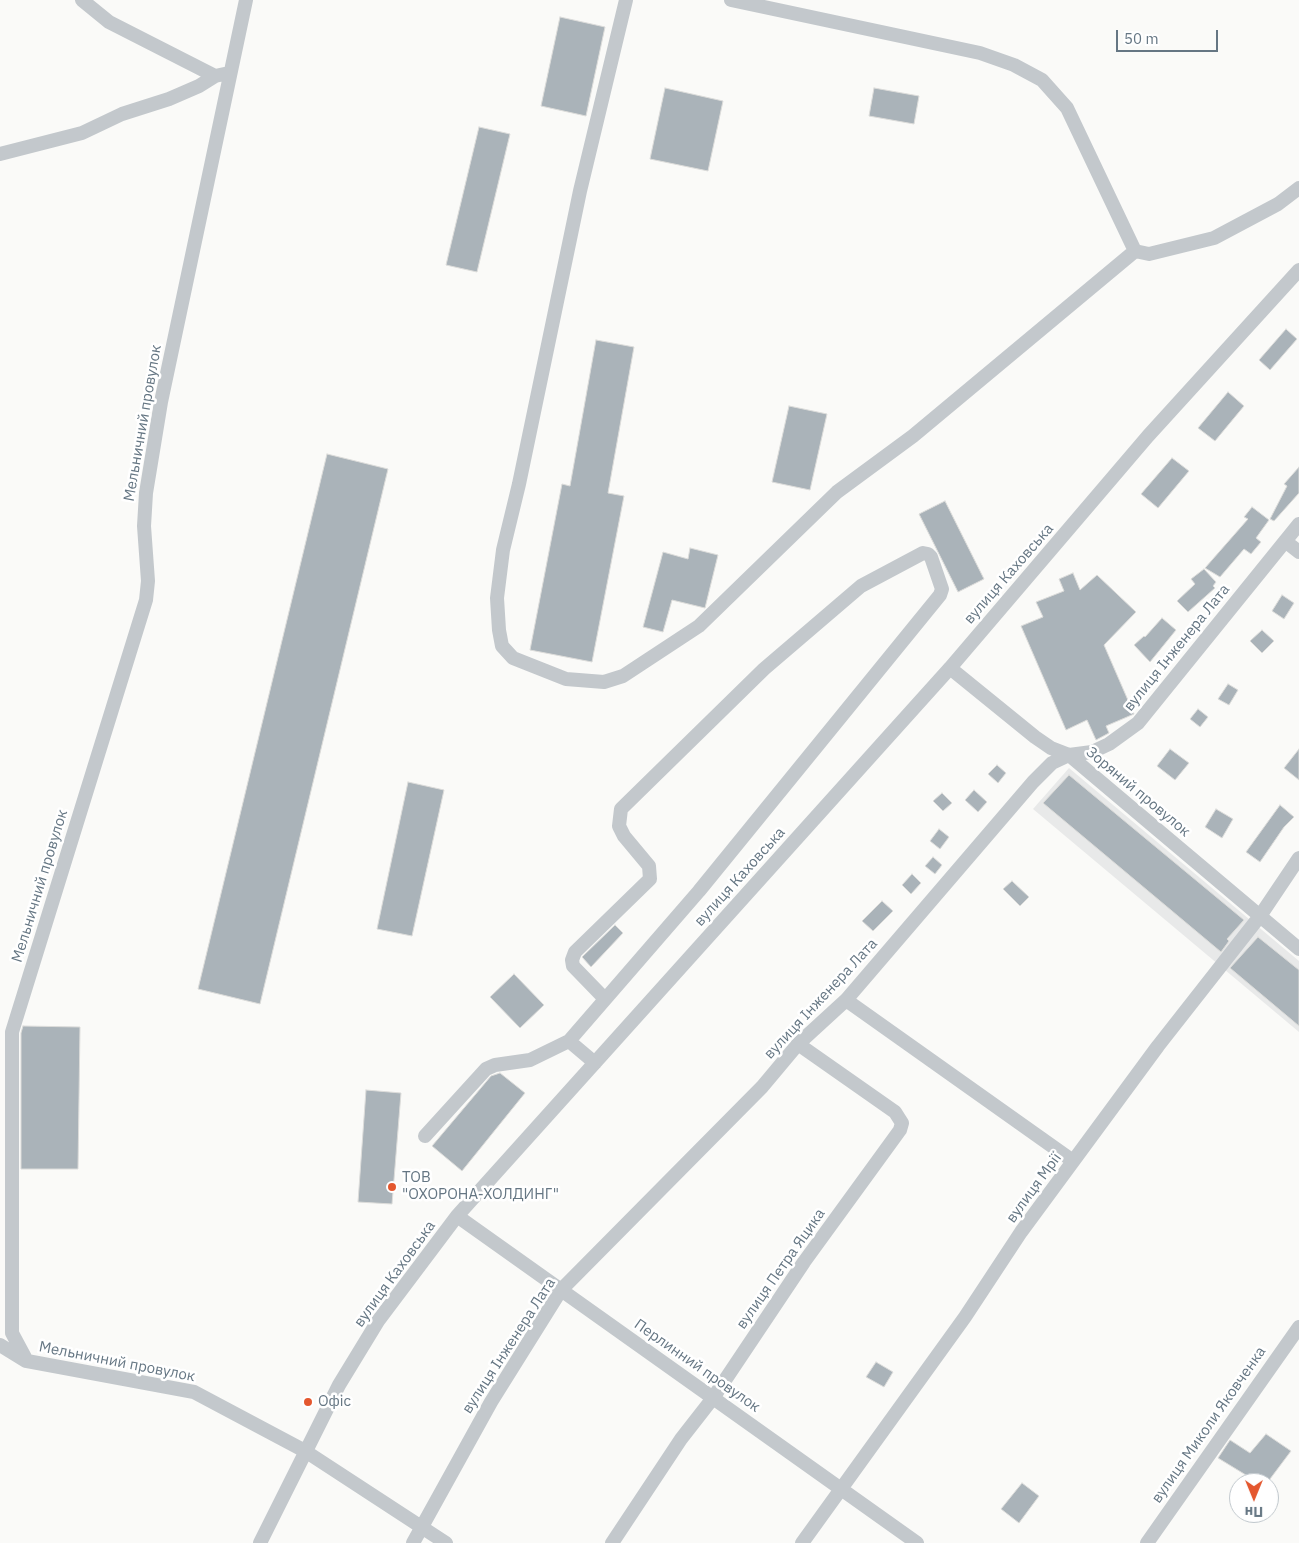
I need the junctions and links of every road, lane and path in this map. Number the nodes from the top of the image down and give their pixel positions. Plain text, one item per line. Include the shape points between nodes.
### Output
1 (82, 0) edge
2 (246, 0) edge
3 (626, 0) edge
4 (731, 0) edge
5 (222, 74) junction
6 (0, 154) edge
7 (1299, 188) edge
8 (1135, 251) junction
9 (1299, 270) edge
10 (1299, 524) edge
11 (1285, 542) junction
12 (1299, 552) edge
13 (950, 668) junction
14 (1069, 755) junction
15 (1299, 858) edge
16 (1260, 916) junction
17 (1299, 949) edge
18 (605, 999) junction
19 (846, 1000) junction
20 (569, 1041) junction
21 (798, 1044) junction
22 (595, 1064) junction
23 (425, 1136) dead end
24 (1073, 1161) junction
25 (457, 1216) junction
26 (561, 1290) junction
27 (1299, 1327) edge
28 (0, 1345) edge
29 (27, 1361) junction
30 (713, 1398) junction
31 (305, 1451) junction
32 (840, 1488) junction
33 (423, 1527) junction
34 (260, 1542) edge
35 (413, 1543) edge
36 (446, 1543) edge
37 (612, 1543) edge
38 (802, 1543) edge
39 (917, 1543) edge
40 (1147, 1543) edge

1 - 5 street via 109,22
2 - 5 street, Мельничний провулок
3 - 8 street via 580,191 520,484 502,550 499,630 502,646 513,658 566,680 604,682 623,676 692,631 837,492 913,436
4 - 8 street via 980,53 1042,80 1067,108
5 - 6 street via 177,96 122,114 82,132
5 - 29 street, Мельничний провулок via 146,493 146,600 12,1032 12,1333
7 - 8 street via 1278,204 1214,238 1149,254
9 - 13 street, вулиця Каховська via 1148,436
10 - 11 street, вулиця Інженера Лата
11 - 12 street
11 - 14 street, вулиця Інженера Лата via 1138,723 1092,752
13 - 14 street, Зоряний провулок via 1051,748
13 - 22 street, вулиця Каховська
14 - 16 street, Зоряний провулок
14 - 19 street, вулиця Інженера Лата via 1052,764 1033,782
15 - 16 street, вулиця Мрії
16 - 17 street, Зоряний провулок
16 - 24 street, вулиця Мрії
18 - 18 street via 573,966 572,960 575,952 650,880 649,866 619,826 621,809 764,669 861,586 923,553 928,554 942,589 940,596 706,883
18 - 20 street
19 - 21 street, вулиця Інженера Лата
19 - 24 street
20 - 22 street
20 - 23 street via 530,1060 486,1069
21 - 26 street, вулиця Інженера Лата via 762,1087
21 - 30 street, вулиця Петра Яцика via 895,1112 902,1123
22 - 25 street, вулиця Каховська
24 - 32 street, вулиця Мрії via 1021,1232 965,1318
25 - 26 street, Перлинний провулок
25 - 31 street, вулиця Каховська via 378,1321 339,1384
26 - 30 street, Перлинний провулок
26 - 33 street, вулиця Інженера Лата via 490,1402
27 - 40 street, вулиця Миколи Яковченка
28 - 29 street
29 - 31 street, Мельничний провулок via 194,1392
30 - 32 street, Перлинний провулок
30 - 37 street, вулиця Петра Яцика via 681,1439
31 - 33 street, Мельничний провулок
31 - 34 street, вулиця Каховська
32 - 38 street, вулиця Мрії
32 - 39 street, Перлинний провулок
33 - 35 street, вулиця Інженера Лата
33 - 36 street, Мельничний провулок

